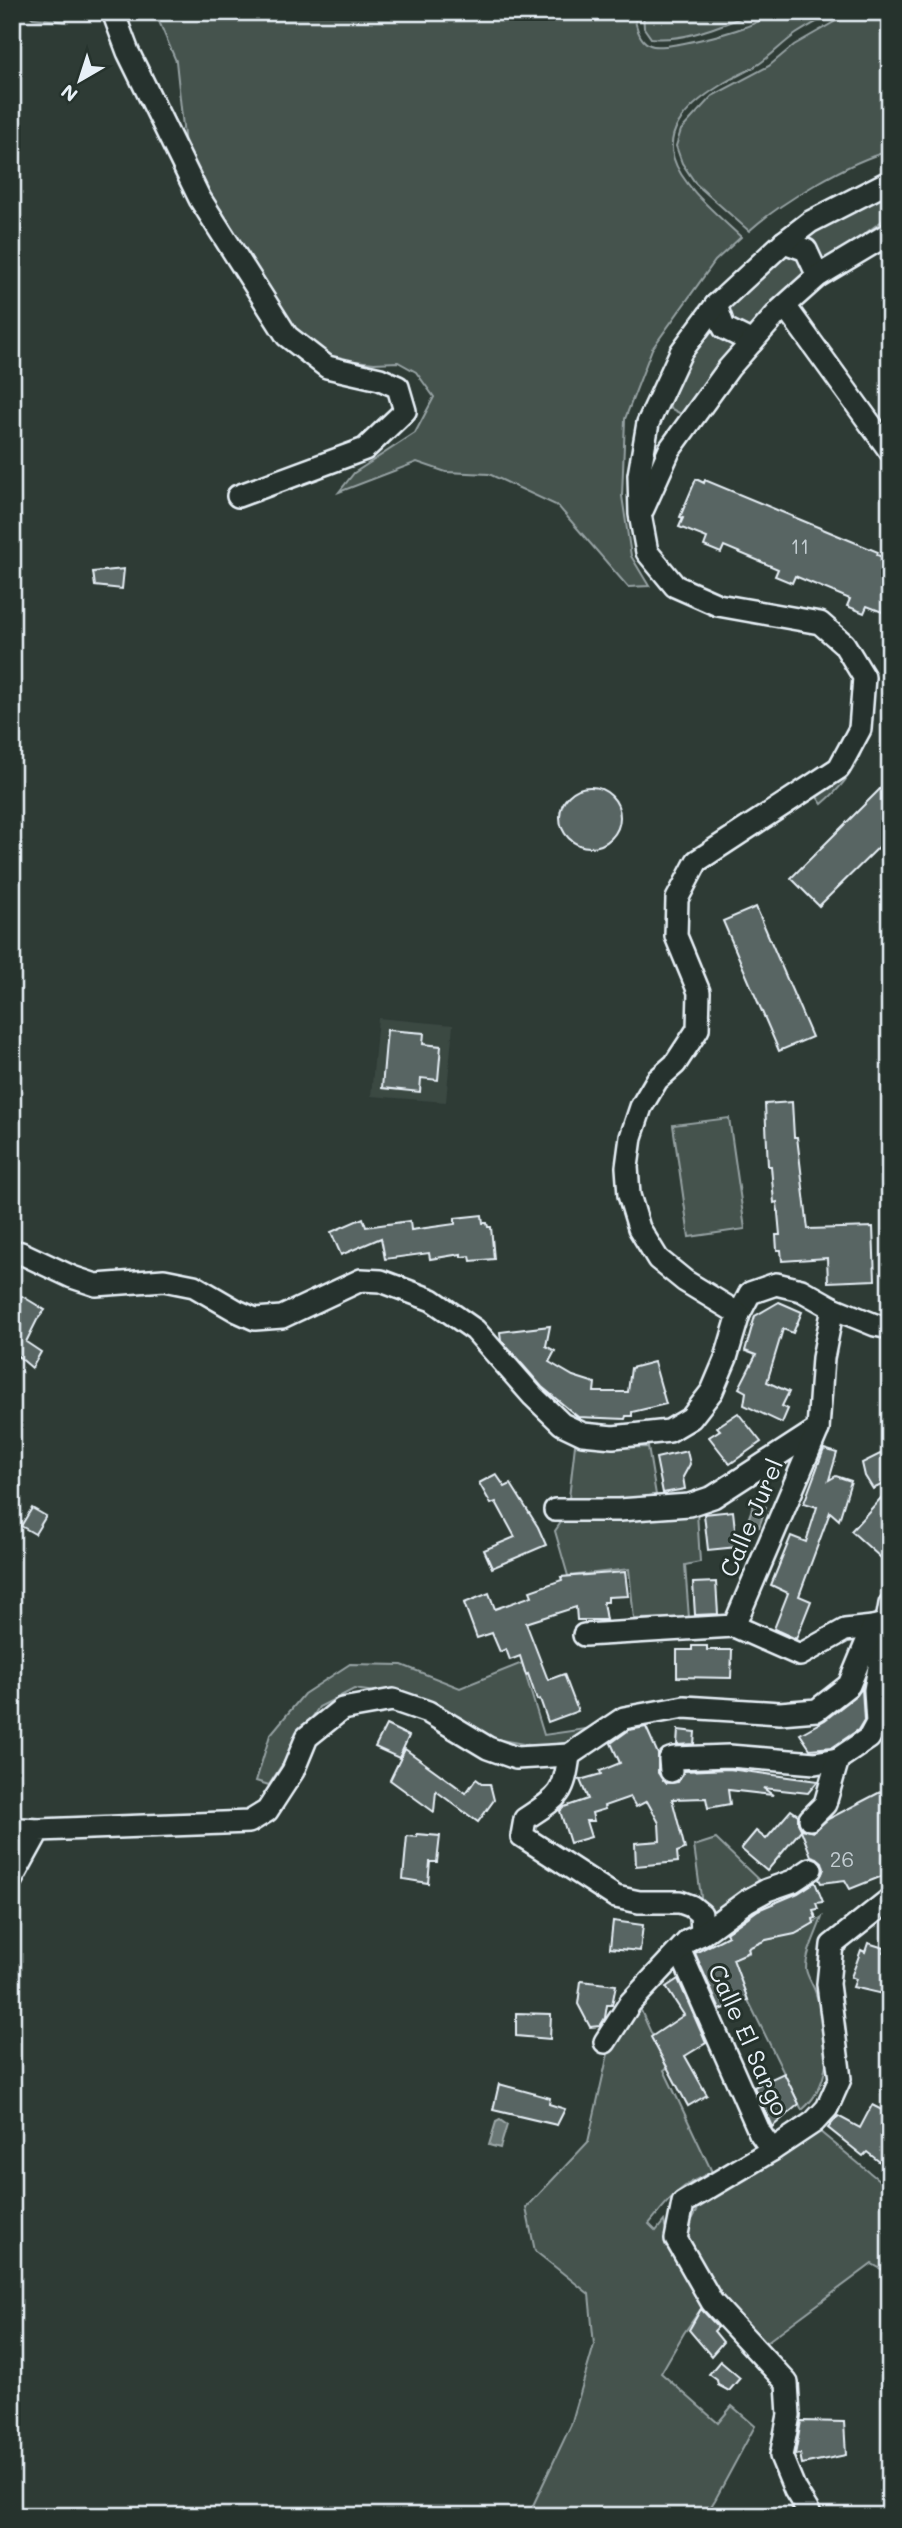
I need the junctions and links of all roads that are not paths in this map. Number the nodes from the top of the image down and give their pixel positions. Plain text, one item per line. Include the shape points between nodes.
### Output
1 (113, 12) edge
2 (890, 181) edge
3 (890, 233) edge
4 (783, 242) junction
5 (818, 276) junction
6 (716, 305) junction
7 (785, 306) junction
8 (752, 342) junction
9 (890, 451) edge
10 (238, 496) dead end
11 (640, 514) junction
12 (12, 1251) edge
13 (833, 1308) junction
14 (738, 1314) junction
15 (890, 1328) edge
16 (818, 1429) junction
17 (555, 1510) dead end
18 (885, 1619) edge
19 (734, 1626) junction
20 (583, 1635) dead end
21 (884, 1717) edge
22 (569, 1755) junction
23 (838, 1759) junction
24 (671, 1770) dead end
25 (810, 1819) dead end
26 (39, 1830) junction
27 (12, 1841) edge
28 (811, 1869) dead end
29 (12, 1879) edge
30 (890, 1899) edge
31 (702, 1934) junction
32 (680, 1951) junction
33 (606, 2042) dead end
34 (772, 2150) junction
35 (811, 2516) edge

1 - 10 street via 200,199 287,336 327,367 398,387 405,411 366,449
2 - 4 street via 810,222
3 - 5 street
4 - 5 street via 806,250
4 - 6 street
5 - 7 street
6 - 8 street via 724,328
6 - 11 street via 681,352 648,423 639,475
7 - 8 street
7 - 9 street
8 - 11 street via 670,449
11 - 14 street via 647,552 675,586 719,605 820,624 844,644 864,677 860,729 839,768 696,862 677,899 676,936 699,992 698,1029 641,1107 631,1137 629,1195 639,1228 658,1259
12 - 14 street via 96,1285 164,1280 194,1286 255,1319 282,1317 361,1280 381,1281 432,1300 475,1329 562,1424 583,1434 612,1437 669,1431 691,1418 712,1391
13 - 14 street via 801,1290 776,1284 750,1293
13 - 15 street
13 - 16 street, Calle Jurel via 823,1358
16 - 17 street via 713,1497 689,1505
16 - 19 street, Calle Jurel
18 - 19 street via 845,1630 800,1655
18 - 21 street via 875,1690
18 - 22 street via 849,1685 817,1710 780,1713 684,1707 624,1718
19 - 20 street
21 - 23 street via 869,1738
22 - 26 street via 516,1758 488,1748 428,1712 393,1700 342,1709 307,1737 293,1771 267,1811 249,1822
22 - 31 street via 565,1781 555,1800 525,1819 522,1836 615,1897 691,1906 701,1914
23 - 24 street via 816,1763 729,1756 674,1758 670,1759
23 - 25 street via 825,1804
26 - 27 street via 21,1829
26 - 29 street
28 - 31 street via 747,1901
30 - 34 street via 832,1945 828,1984 840,2079 827,2108 814,2122
31 - 32 street
32 - 33 street via 630,2003
32 - 34 street, Calle El Sargo via 760,2133
34 - 35 street via 683,2203 676,2239 712,2302 787,2383 789,2415 781,2456

